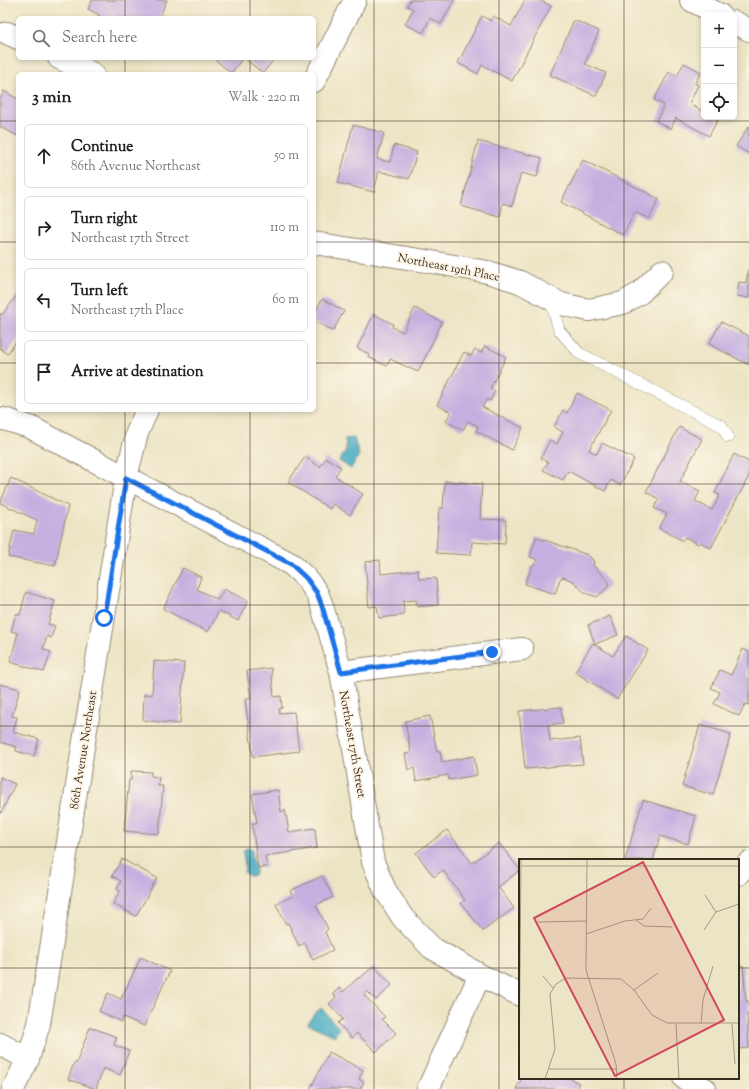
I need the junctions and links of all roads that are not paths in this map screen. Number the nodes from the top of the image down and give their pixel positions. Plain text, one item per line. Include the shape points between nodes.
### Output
1 (355, 0) edge
2 (690, 0) edge
3 (714, 12) edge
4 (737, 24) edge
5 (749, 30) edge
6 (63, 60) edge
7 (89, 72) edge
8 (316, 77) edge
9 (316, 243) edge
10 (662, 271) dead end
11 (549, 298) junction
12 (146, 412) edge
13 (0, 419) edge
14 (728, 437) dead end
15 (126, 478) junction
16 (522, 648) dead end
17 (341, 672) junction
18 (749, 863) edge
19 (739, 873) edge
20 (480, 975) junction
21 (519, 994) edge
22 (0, 1044) edge
23 (28, 1059) junction
24 (686, 1079) edge
25 (13, 1089) edge
26 (428, 1089) edge
27 (706, 1089) edge

1 - 8 street
2 - 3 street
4 - 5 street
6 - 7 street
9 - 11 street, Northeast 19th Place via 488,272 520,282
10 - 11 street, Northeast 19th Place via 640,293 623,303 589,310 561,304
11 - 14 lane via 559,330 578,353 722,426
12 - 15 street, 86th Avenue Northeast via 137,433
13 - 15 street, Northeast 17th Street via 30,427
15 - 17 street, Northeast 17th Street via 296,568 317,593
15 - 23 street, 86th Avenue Northeast via 39,1024
16 - 17 street
17 - 20 street, Northeast 17th Street via 373,862 385,890 403,918 432,948
18 - 19 street
20 - 21 street, Northeast 17th Street
20 - 26 street
22 - 23 street
23 - 25 street, 86th Avenue Northeast
24 - 27 street

